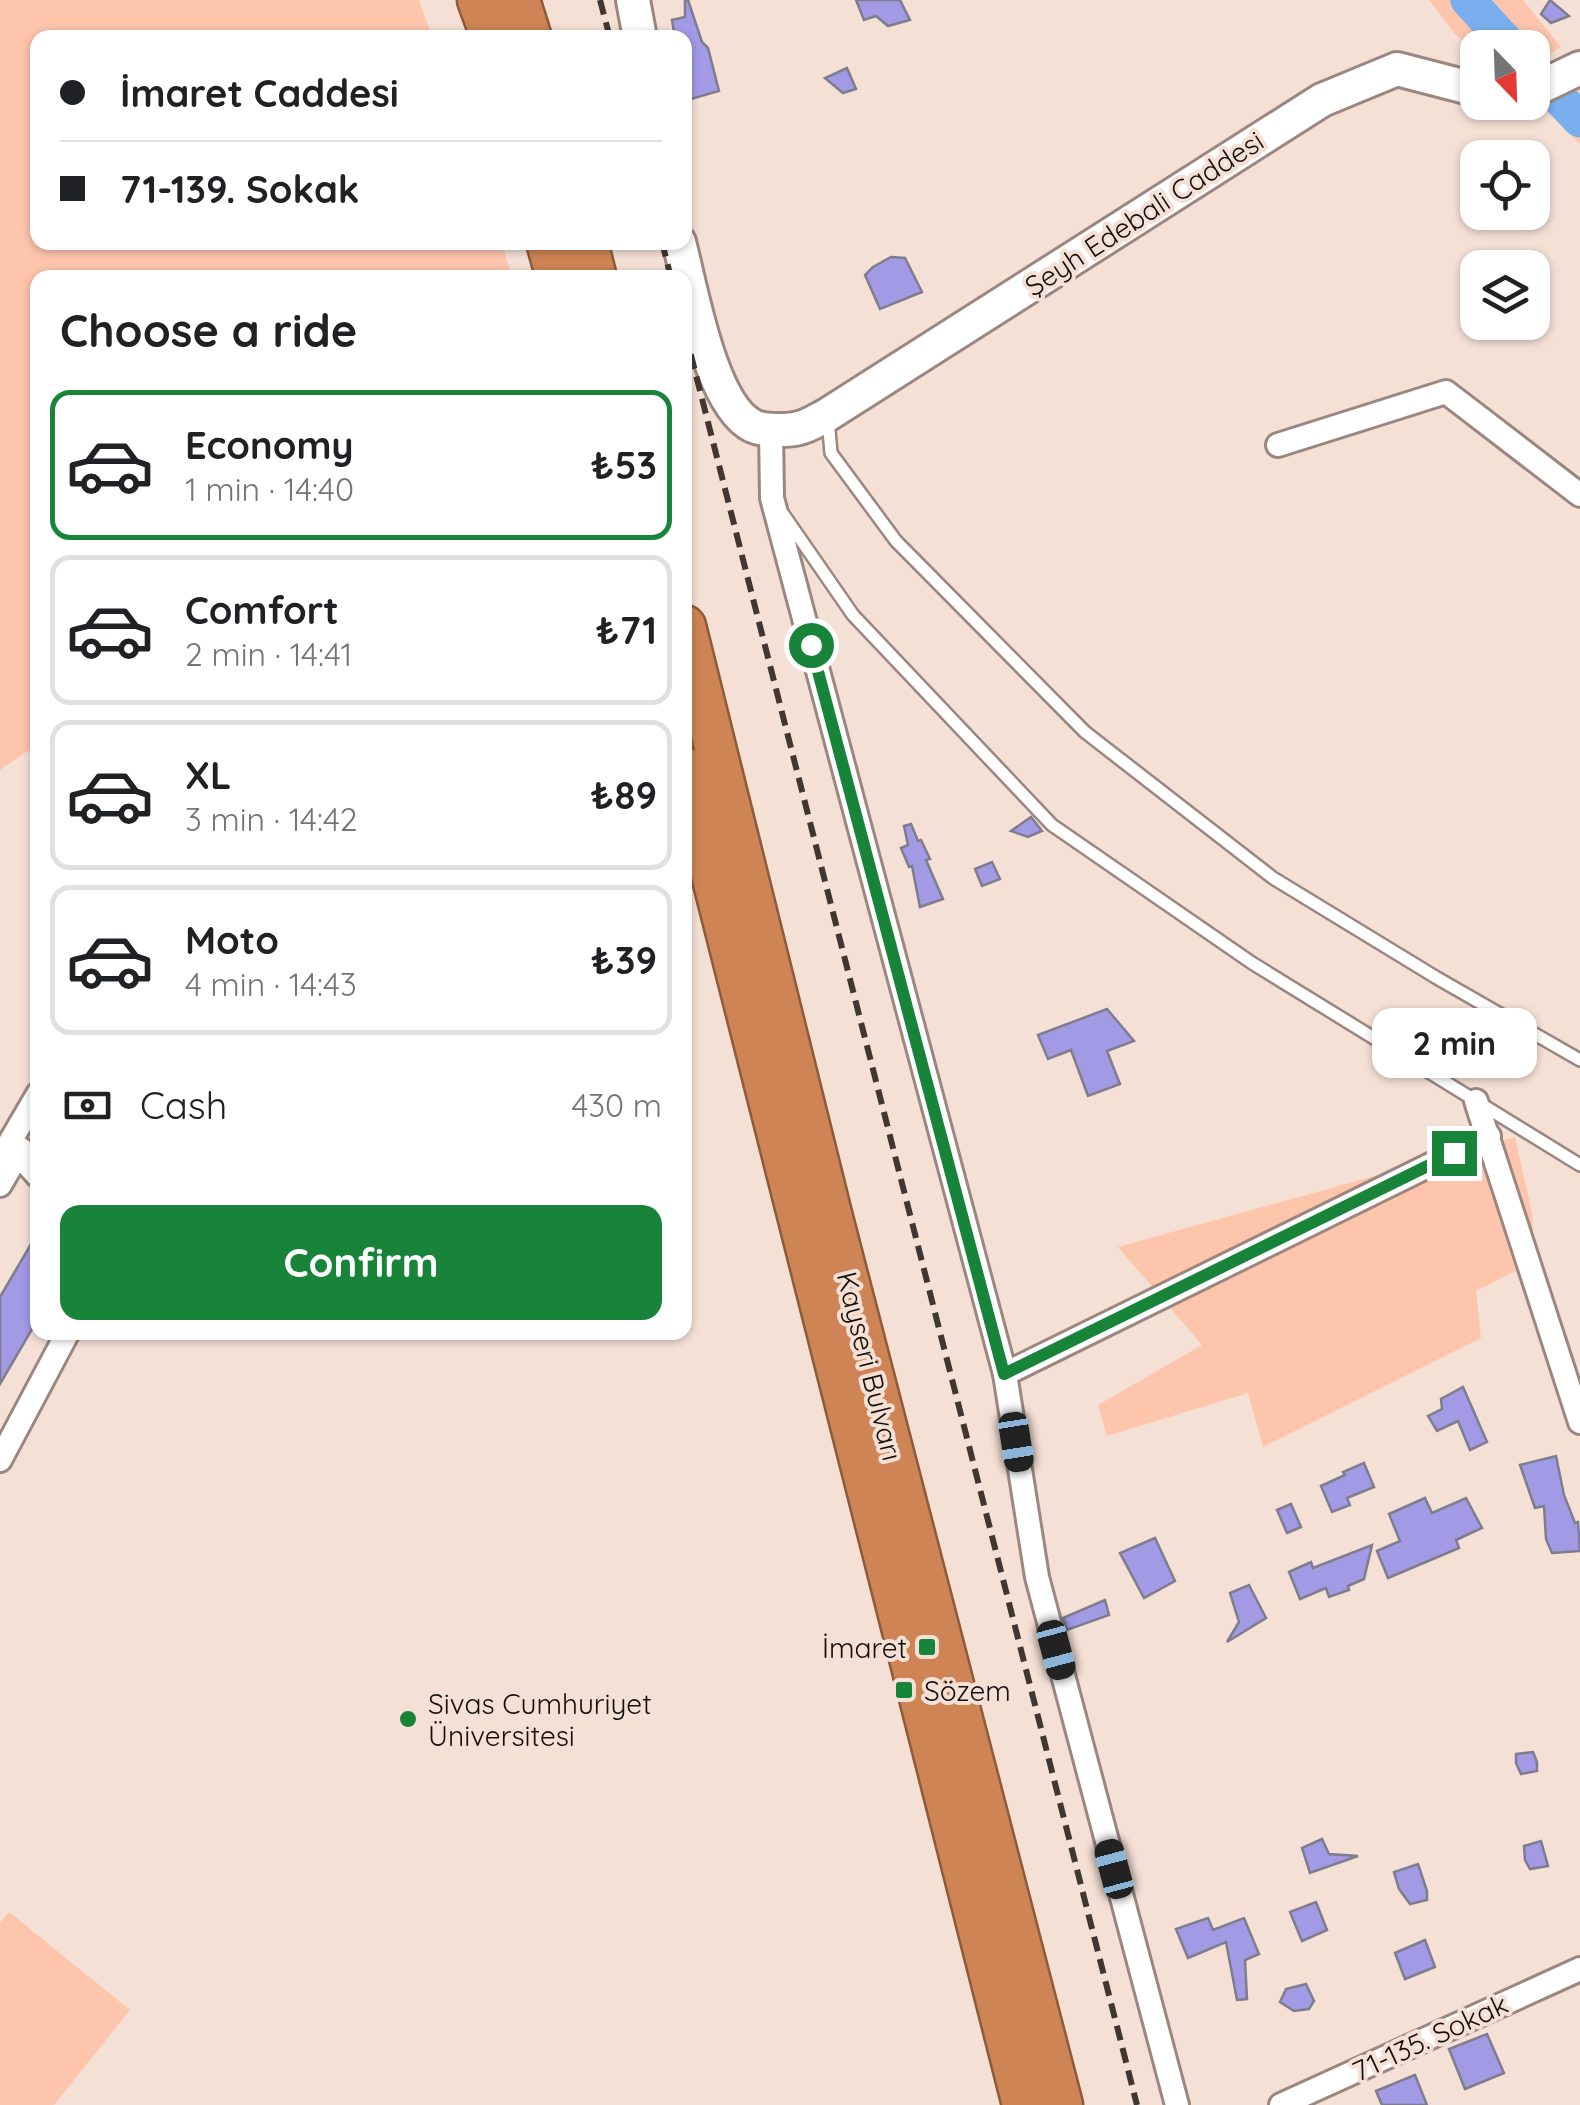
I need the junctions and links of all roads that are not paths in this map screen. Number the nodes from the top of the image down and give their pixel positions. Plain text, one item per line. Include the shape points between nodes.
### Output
1 (478, 0) edge
2 (519, 0) edge
3 (633, 0) edge
4 (489, 30) edge
5 (528, 30) edge
6 (639, 30) edge
7 (1460, 85) edge
8 (692, 291) edge
9 (828, 415) junction
10 (771, 429) junction
11 (1278, 445) dead end
12 (1580, 495) edge
13 (772, 498) junction
14 (695, 707) edge
15 (692, 796) edge
16 (1580, 1060) edge
17 (1476, 1101) junction
18 (30, 1111) edge
19 (30, 1132) edge
20 (1489, 1136) junction
21 (9, 1157) edge
22 (1580, 1165) edge
23 (30, 1171) edge
24 (0, 1185) edge
25 (64, 1340) edge
26 (1004, 1374) junction
27 (1580, 1422) edge
28 (0, 1460) edge
29 (1580, 1968) edge
30 (1024, 2105) edge
31 (1062, 2105) edge
32 (1178, 2105) edge
33 (1281, 2105) edge

1 - 4 highway
2 - 5 highway
3 - 6 street
7 - 9 street, Şeyh Edebali Caddesi via 1397,69 1322,100
8 - 10 street via 724,396 753,426
9 - 10 street, Şeyh Edebali Caddesi via 799,429
9 - 16 lane via 831,453 896,541 1085,732 1273,878
10 - 13 street
11 - 12 street via 1446,392
13 - 17 lane via 853,614 1052,825 1252,962
13 - 26 street
14 - 31 highway, Kayseri Bulvarı
15 - 30 highway, Kayseri Bulvarı
17 - 20 street
17 - 22 lane
18 - 21 street
19 - 21 street
20 - 26 street
20 - 27 street
21 - 23 street
21 - 24 street
25 - 28 street
26 - 32 street via 1037,1577
29 - 33 street, 71-135. Sokak

